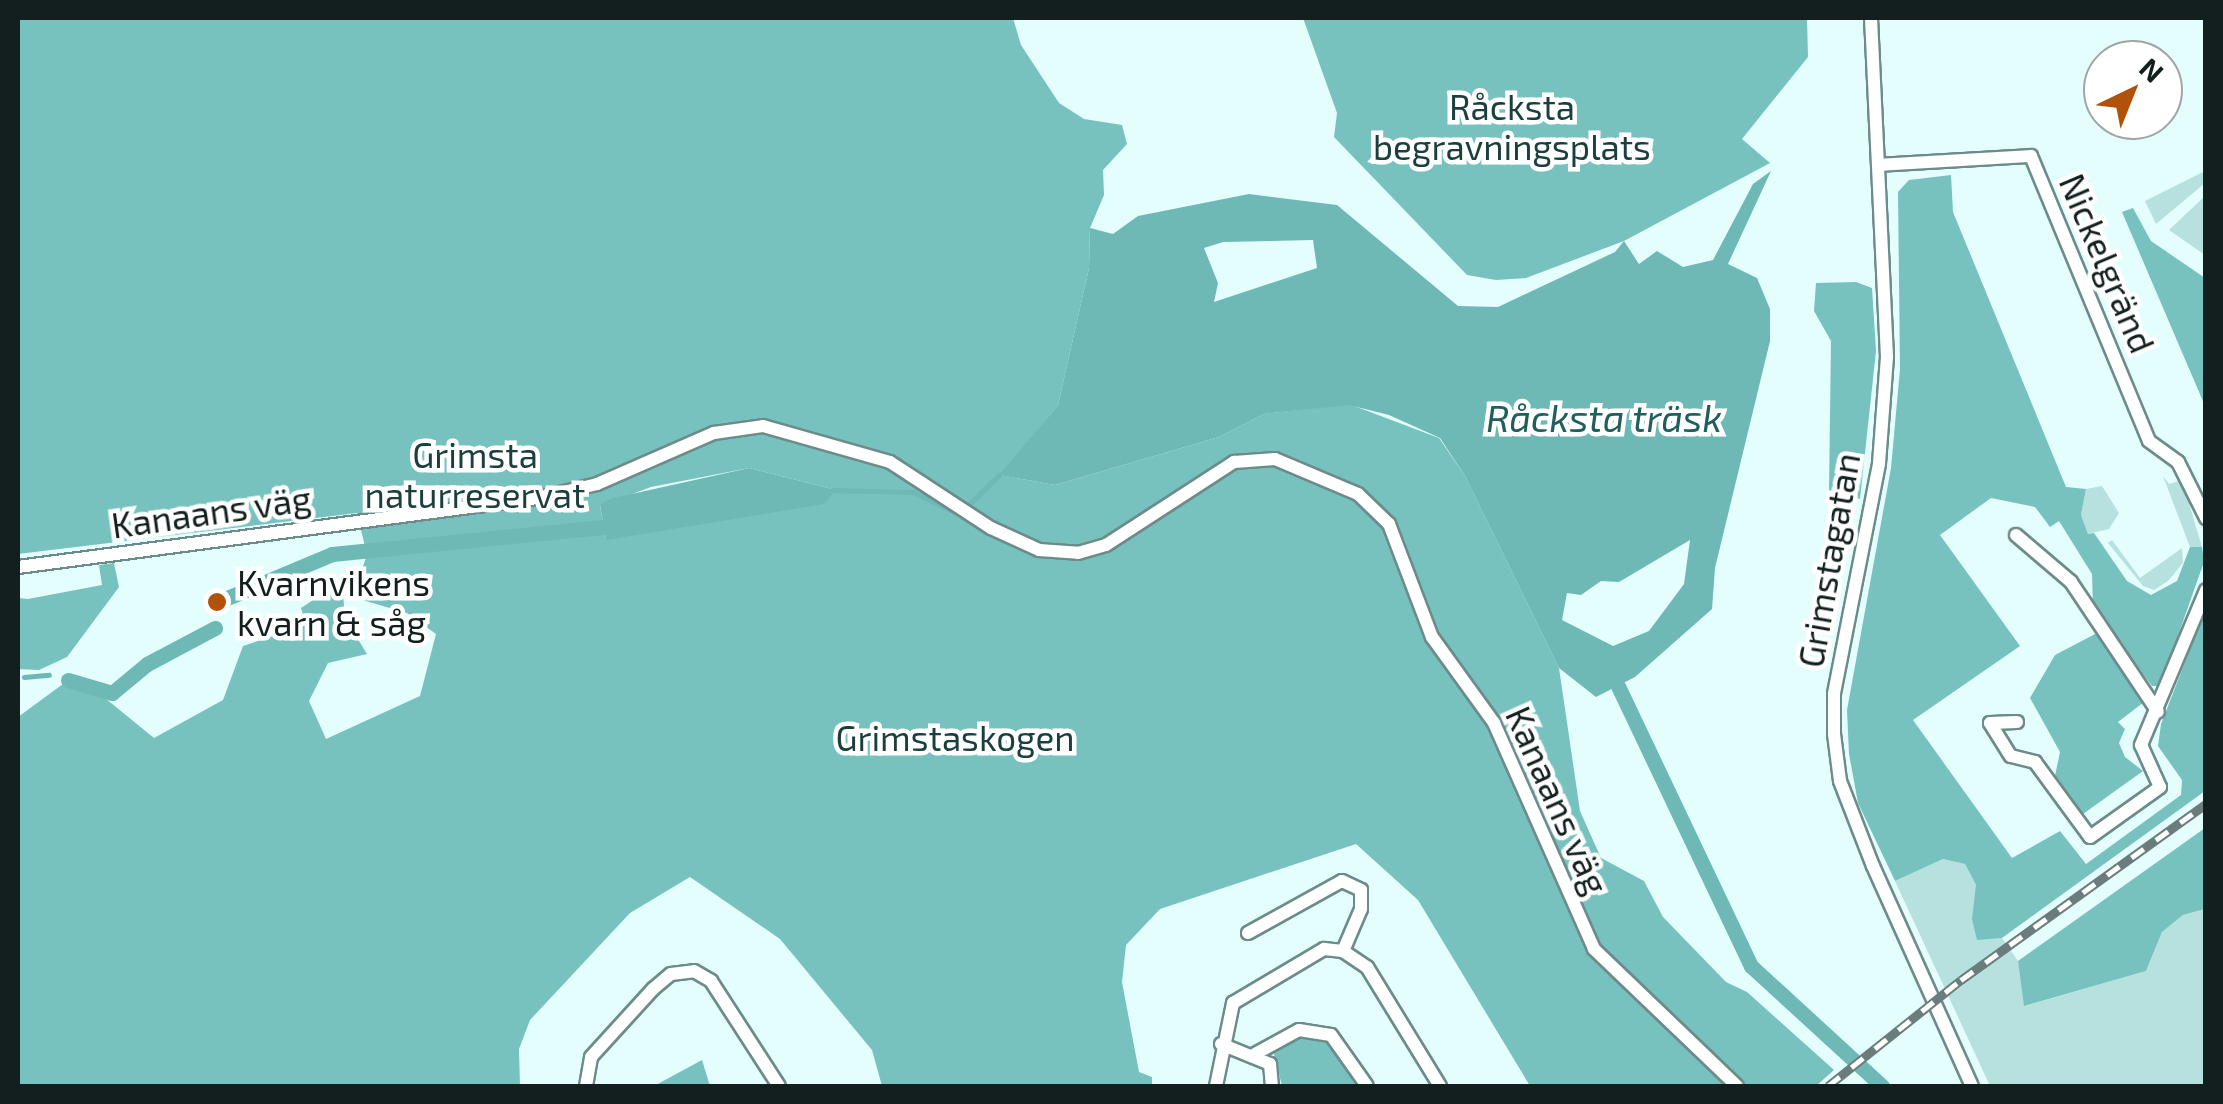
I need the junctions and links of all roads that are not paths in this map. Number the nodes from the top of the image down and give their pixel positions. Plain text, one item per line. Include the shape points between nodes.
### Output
1 (1871, 18) edge
2 (1879, 165) junction
3 (2206, 518) edge
4 (2016, 535) dead end
5 (18, 567) edge
6 (2206, 590) edge
7 (2158, 712) junction
8 (2018, 722) dead end
9 (1248, 933) dead end
10 (1343, 951) junction
11 (1221, 1044) junction
12 (1255, 1054) junction
13 (586, 1086) edge
14 (779, 1086) edge
15 (1216, 1086) edge
16 (1272, 1086) edge
17 (1367, 1086) edge
18 (1440, 1086) edge
19 (1737, 1086) edge
20 (1972, 1086) edge

1 - 2 street, Grimstagatan
2 - 3 street, Nickelgränd via 2030,156 2149,441 2178,462
2 - 20 street, Grimstagatan via 1887,357 1879,464 1834,694 1834,734 1840,781 1873,866
4 - 7 street via 2072,582
5 - 19 street, Kanaans väg via 538,498 597,484 714,433 763,426 890,462 1039,550 1078,553 1106,544 1196,480 1234,462 1276,459 1372,503 1389,524 1432,638 1494,723 1594,949
6 - 7 street
7 - 8 street via 2140,745 2160,788 2090,837 2035,762 2010,756 1990,723
9 - 10 street via 1342,880 1361,890 1361,909
10 - 11 street via 1324,949 1233,1003
10 - 18 street via 1380,985
11 - 12 street
11 - 15 street
12 - 16 street via 1270,1064
12 - 17 street via 1300,1030 1331,1035
13 - 14 street via 592,1057 653,989 671,974 694,971 711,981

